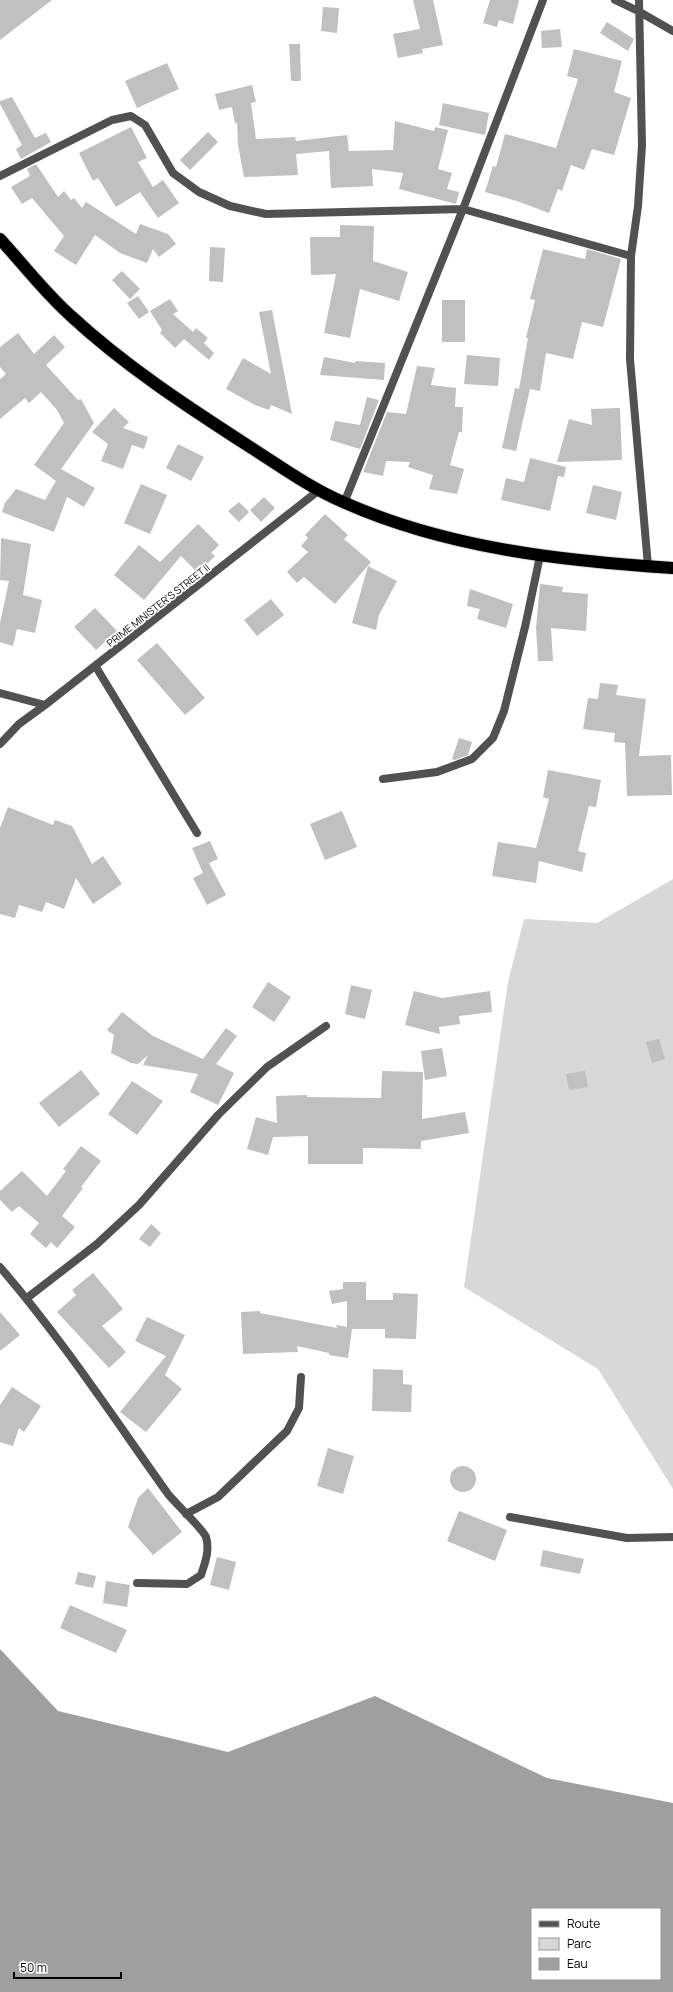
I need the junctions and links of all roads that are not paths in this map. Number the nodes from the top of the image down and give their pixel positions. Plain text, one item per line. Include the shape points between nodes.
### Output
1 (543, 0) edge
2 (615, 0) edge
3 (639, 0) edge
4 (638, 11) junction
5 (673, 31) edge
6 (0, 176) edge
7 (463, 210) junction
8 (0, 239) edge
9 (631, 256) junction
10 (318, 491) junction
11 (344, 503) junction
12 (540, 556) junction
13 (648, 566) junction
14 (673, 568) edge
15 (96, 667) junction
16 (0, 693) edge
17 (45, 705) junction
18 (0, 744) edge
19 (382, 779) dead end
20 (197, 833) dead end
21 (326, 1026) dead end
22 (0, 1267) edge
23 (27, 1298) junction
24 (301, 1377) dead end
25 (186, 1514) junction
26 (510, 1517) dead end
27 (673, 1537) edge
28 (137, 1583) dead end

1 - 7 street
2 - 4 street
3 - 4 street
4 - 5 street
4 - 9 street via 642,145 638,206
6 - 7 street via 112,120 131,116 145,125 173,174 199,192 230,206 266,214
7 - 9 street
7 - 11 street
8 - 10 highway via 70,315 133,367 218,427
9 - 13 street via 630,359
10 - 11 highway
10 - 15 street, PRIME MINISTER'S STREET II
11 - 12 highway via 398,523 456,540
12 - 13 highway
12 - 19 street via 504,711 493,738 472,759 437,772
13 - 14 highway
15 - 17 street, PRIME MINISTER'S STREET II
15 - 20 street
16 - 17 street
17 - 18 street, PRIME MINISTER'S STREET II via 19,724
21 - 23 street via 267,1067 218,1115 139,1205 97,1244
22 - 23 street
23 - 25 street via 85,1374 169,1495
24 - 25 street via 299,1408 287,1431 218,1497
25 - 28 street via 206,1536 208,1554 201,1576 187,1584
26 - 27 street via 627,1538

